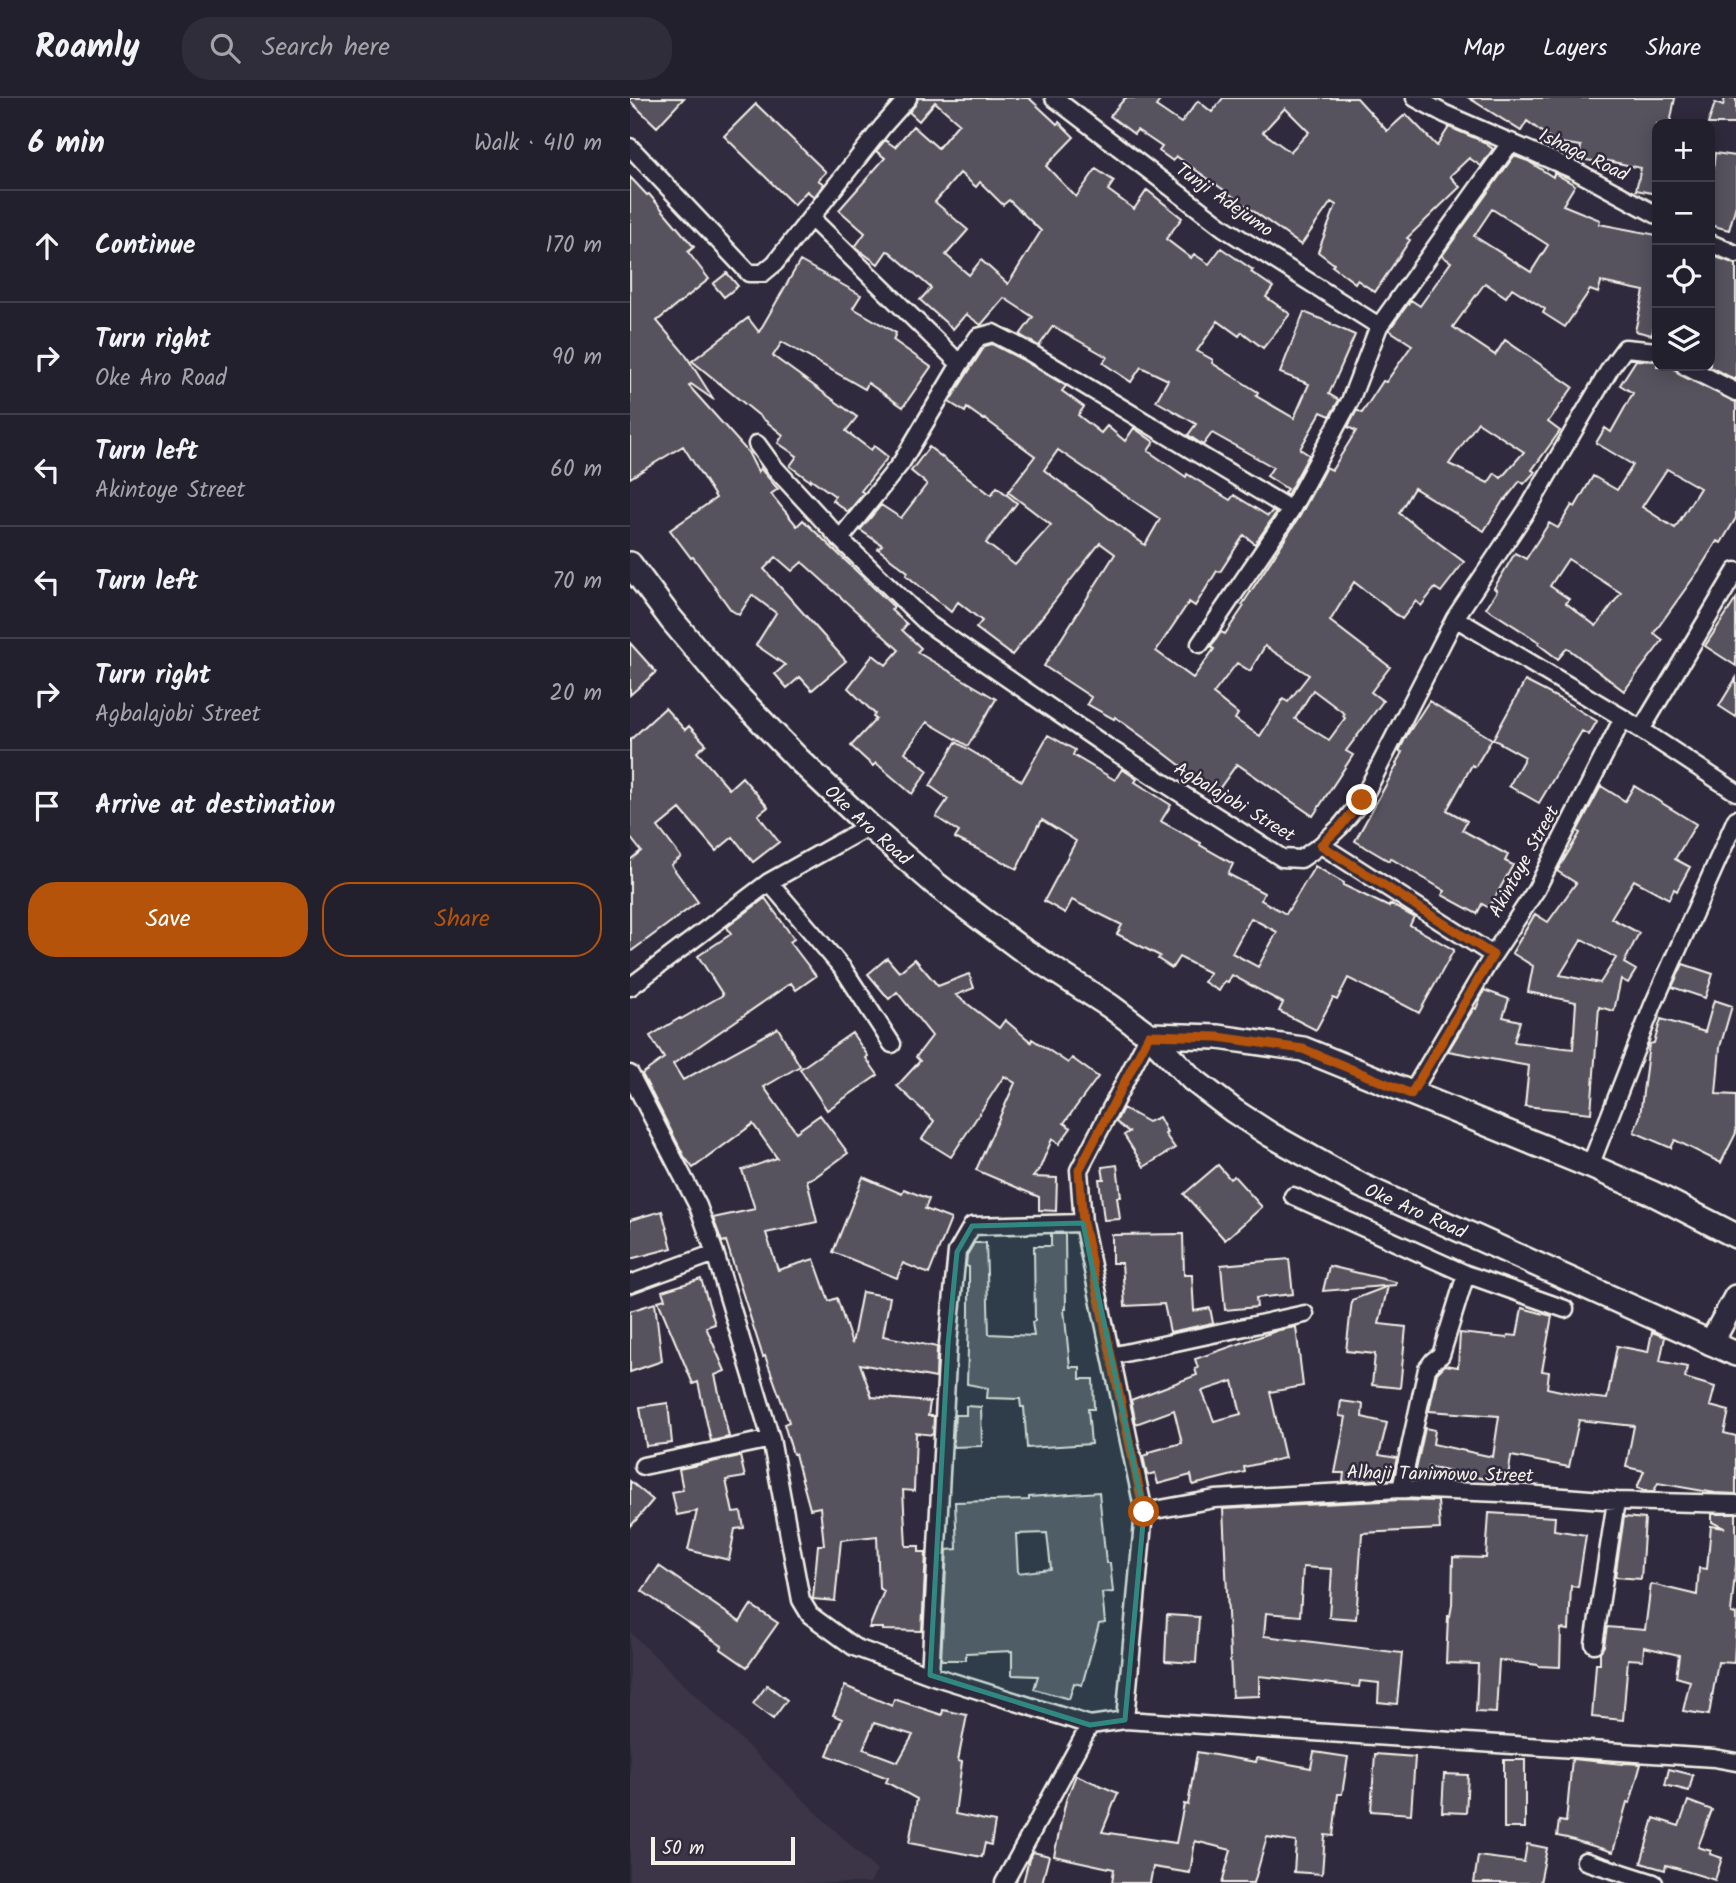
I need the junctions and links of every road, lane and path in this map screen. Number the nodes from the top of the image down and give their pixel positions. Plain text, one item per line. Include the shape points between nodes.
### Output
1 (908, 98) edge
2 (1054, 98) edge
3 (1415, 98) edge
4 (1511, 142) junction
5 (630, 147) edge
6 (1652, 212) edge
7 (811, 218) junction
8 (1715, 245) edge
9 (1736, 254) edge
10 (1379, 326) junction
11 (1652, 351) edge
12 (960, 364) junction
13 (1695, 371) edge
14 (1736, 392) edge
15 (757, 444) dead end
16 (1291, 510) junction
17 (840, 539) junction
18 (630, 564) edge
19 (1736, 570) edge
20 (1455, 618) junction
21 (1200, 645) dead end
22 (1623, 718) junction
23 (1641, 730) junction
24 (1736, 792) edge
25 (1736, 819) edge
26 (869, 825) junction
27 (1321, 845) junction
28 (769, 882) junction
29 (1493, 955) junction
30 (630, 987) edge
31 (1149, 1035) junction
32 (892, 1044) dead end
33 (630, 1074) edge
34 (1411, 1094) junction
35 (1590, 1166) junction
36 (1293, 1196) dead end
37 (1083, 1223) junction
38 (1736, 1236) edge
39 (715, 1253) junction
40 (1466, 1274) junction
41 (630, 1284) edge
42 (1736, 1297) edge
43 (1565, 1309) dead end
44 (1306, 1314) dead end
45 (1711, 1343) junction
46 (1736, 1354) edge
47 (1111, 1356) junction
48 (771, 1439) junction
49 (643, 1466) dead end
50 (1401, 1489) junction
51 (1616, 1501) junction
52 (1736, 1504) edge
53 (1144, 1512) junction
54 (1594, 1644) dead end
55 (930, 1675) junction
56 (1125, 1720) junction
57 (1090, 1725) junction
58 (1736, 1762) edge
59 (1585, 1861) dead end
60 (1004, 1883) edge
61 (1654, 1883) edge

1 - 7 street
2 - 10 street, Tunji Adejumo via 1224,228
3 - 4 street, Ishaga Road
4 - 6 street, Ishaga Road
4 - 10 street
5 - 7 street via 748,273 763,273 775,263
7 - 12 street
8 - 9 street
10 - 16 street via 1350,401
11 - 20 street, Agbalajobi Street via 1625,348 1611,367 1529,506
12 - 16 street via 978,337 993,333 1007,339
12 - 17 street via 901,463
13 - 14 street
15 - 17 street, Agbalajobi Street
16 - 21 street
17 - 27 street, Agbalajobi Street via 927,623 1106,747 1282,858 1301,859
18 - 26 main road, Oke Aro Road via 723,681
19 - 23 street
20 - 22 street
20 - 27 street, Agbalajobi Street via 1362,800
22 - 23 street
22 - 29 street, Akintoye Street via 1536,890
23 - 24 street
25 - 35 street via 1653,1005
26 - 28 street
26 - 31 main road, Oke Aro Road via 938,886 1020,948
27 - 29 street
28 - 30 street
28 - 32 street via 844,970
29 - 34 street, Akintoye Street
31 - 34 main road via 1218,1037 1303,1049
31 - 37 street via 1079,1170
31 - 45 main road, Oke Aro Road via 1192,1079 1234,1111 1362,1186
33 - 39 street via 698,1206
34 - 35 main road
35 - 38 main road
36 - 40 street
37 - 47 street
37 - 55 street via 972,1226 957,1252 943,1416
39 - 41 street
39 - 48 street
40 - 43 street
40 - 50 street via 1441,1355 1427,1369
42 - 45 main road
44 - 47 street
45 - 46 main road, Oke Aro Road
47 - 53 street
48 - 49 street
48 - 55 street via 801,1600 810,1615 854,1647
50 - 51 street, Alhaji Tanimowo Street
50 - 53 street, Alhaji Tanimowo Street via 1215,1499
51 - 52 street, Alhaji Tanimowo Street
51 - 54 street
53 - 56 street
55 - 57 street
56 - 57 street
56 - 58 street
57 - 60 street
59 - 61 street

